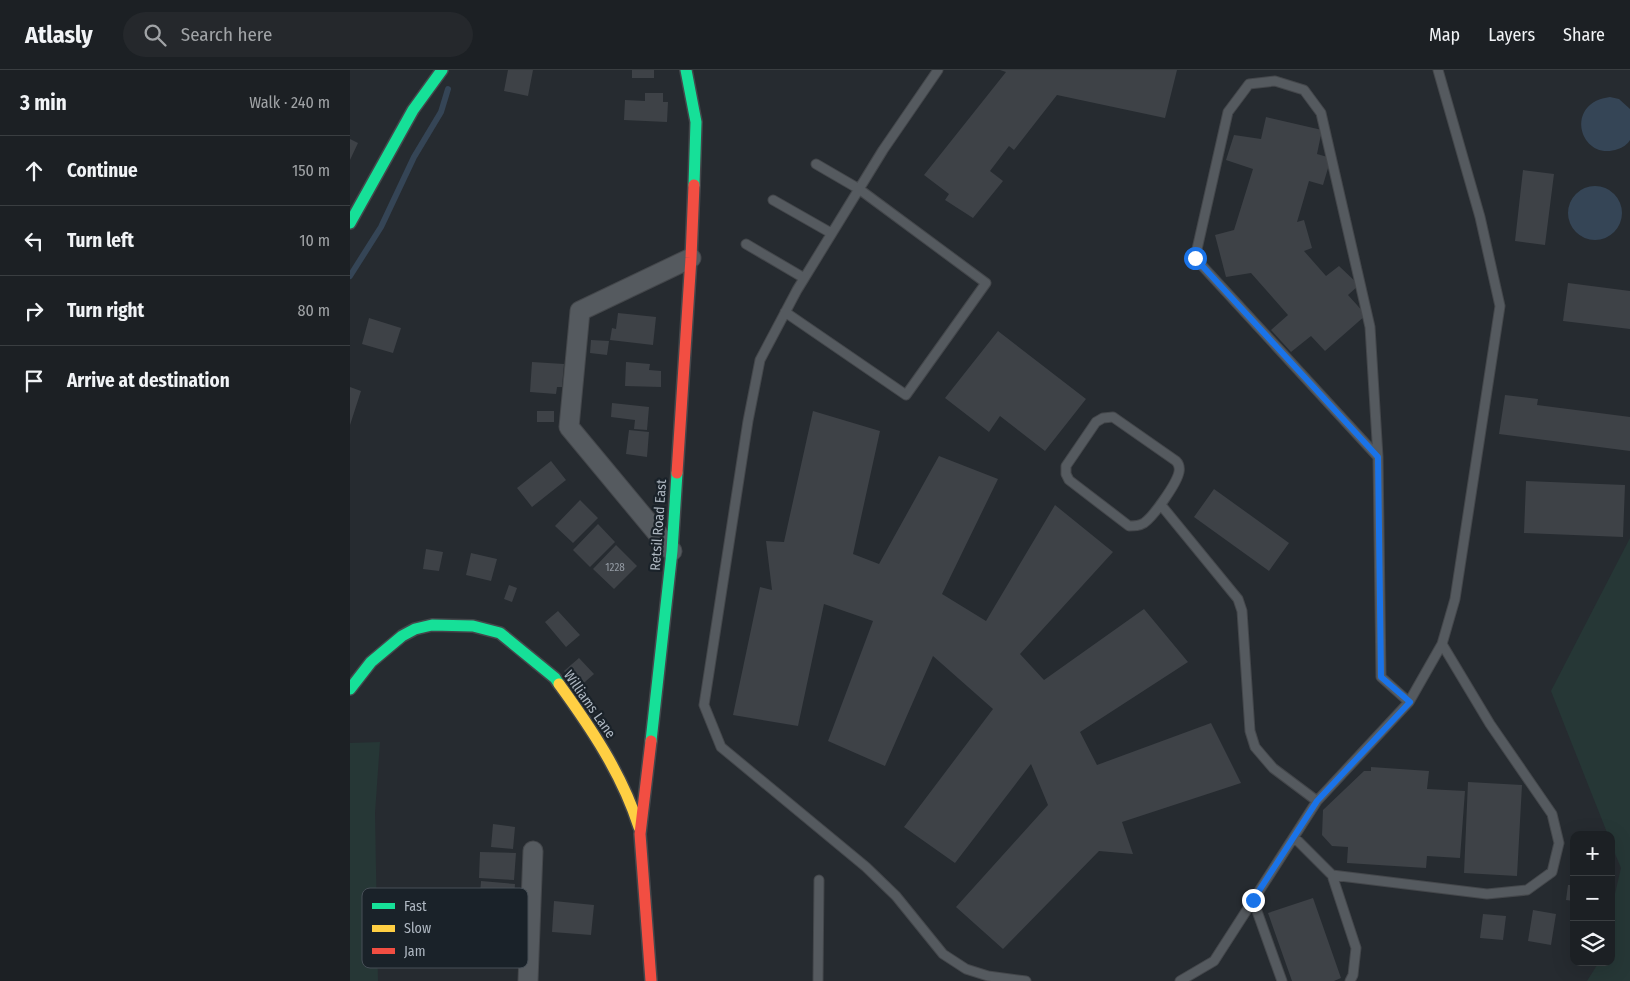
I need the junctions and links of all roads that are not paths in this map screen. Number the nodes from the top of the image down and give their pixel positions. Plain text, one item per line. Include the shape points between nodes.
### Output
1 (442, 70) edge
2 (686, 70) edge
3 (938, 70) edge
4 (1438, 70) edge
5 (816, 164) dead end
6 (859, 189) junction
7 (773, 200) dead end
8 (350, 223) edge
9 (831, 233) junction
10 (746, 244) dead end
11 (691, 258) junction
12 (804, 278) junction
13 (785, 312) junction
14 (1378, 457) junction
15 (1161, 505) junction
16 (672, 551) junction
17 (1442, 644) junction
18 (350, 689) edge
19 (1410, 702) junction
20 (1317, 801) junction
21 (640, 834) junction
22 (1294, 837) junction
23 (533, 851) dead end
24 (1332, 875) junction
25 (819, 880) dead end
26 (1253, 900) junction
27 (528, 981) edge
28 (651, 981) edge
29 (818, 981) edge
30 (1026, 981) edge
31 (1180, 981) edge
32 (1282, 981) edge
33 (1350, 981) edge

1 - 8 street via 413,110
2 - 11 street, Retsil Road East via 696,122
3 - 6 lane
4 - 17 lane via 1480,217 1500,306 1455,599
5 - 6 lane
6 - 9 lane
6 - 13 lane via 986,283 906,395
7 - 9 lane
9 - 12 lane
10 - 12 lane
11 - 16 street, Retsil Road East
11 - 16 street via 580,311 568,427
12 - 13 lane
13 - 30 lane via 760,360 704,705 721,748 866,867 896,896 943,954 988,976
14 - 14 lane via 1195,258 1228,112 1249,84 1274,81 1304,90 1321,113 1370,327
14 - 19 lane via 1381,677
15 - 15 lane via 1144,522 1129,526 1069,480 1066,466 1096,422 1113,417 1180,466 1180,472
15 - 20 lane via 1238,599 1242,611 1250,732 1256,747 1273,768
16 - 21 street, Retsil Road East
17 - 19 lane
17 - 24 lane via 1490,724 1552,814 1559,843 1552,872 1527,890 1487,894
18 - 21 street, Williams Lane via 371,662 415,629 432,625 473,626 500,633 555,678 593,731 631,802
19 - 20 lane
20 - 22 lane
21 - 28 street, Retsil Road East
22 - 24 lane
22 - 26 lane
23 - 27 street
24 - 33 lane via 1356,948 1354,975
25 - 29 lane
26 - 31 lane via 1214,961
26 - 32 lane

